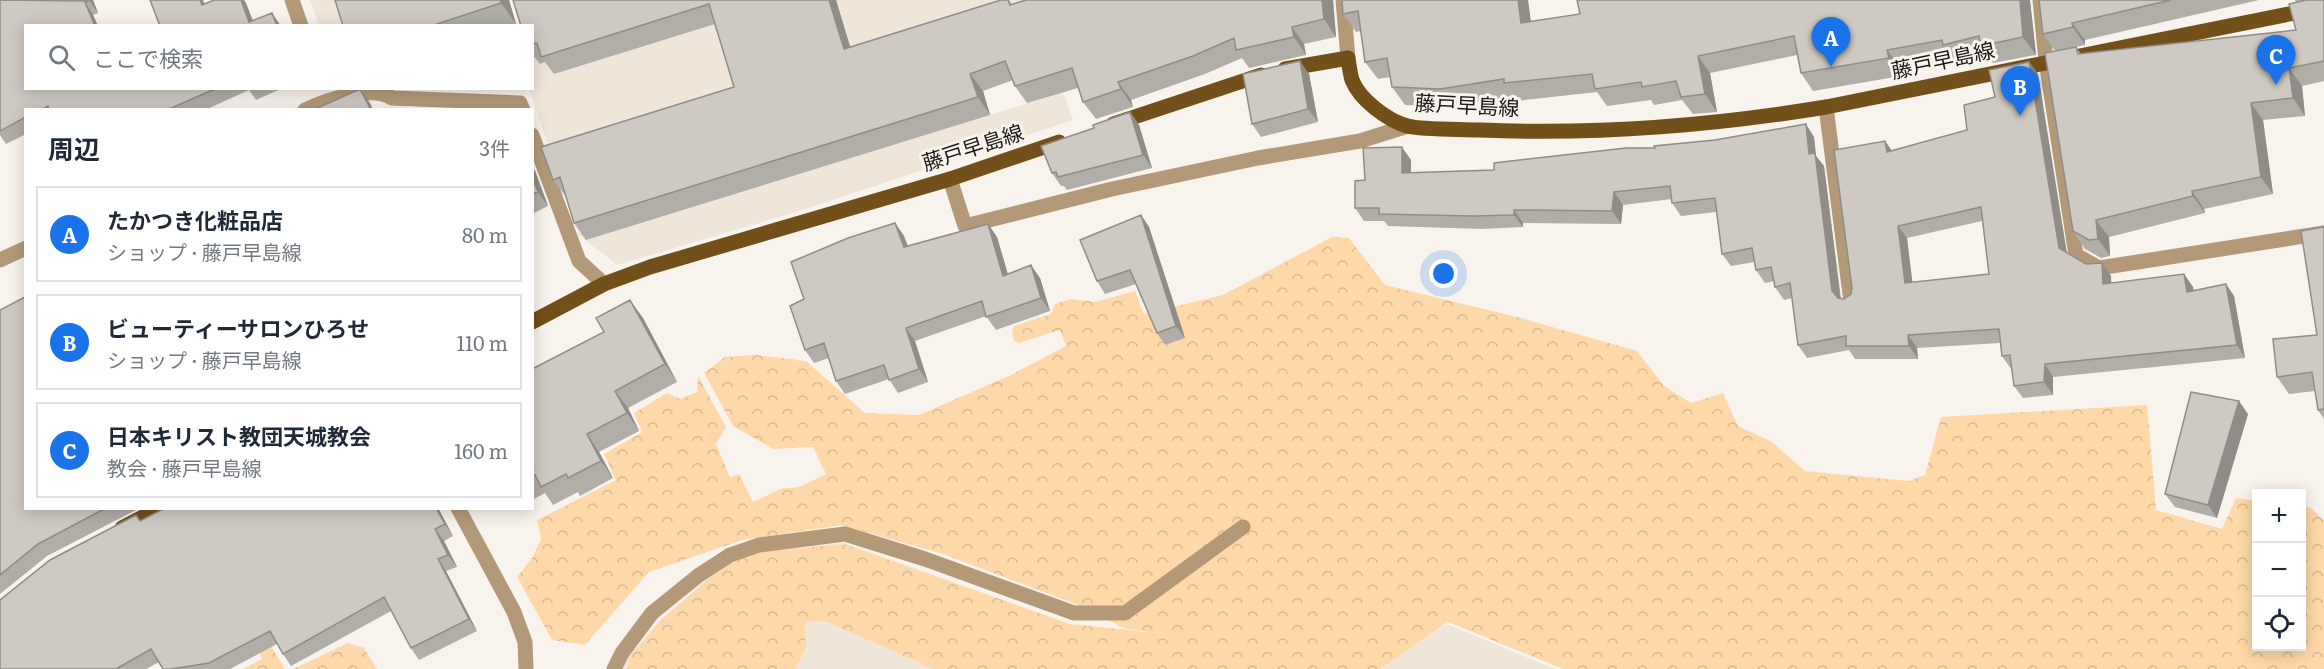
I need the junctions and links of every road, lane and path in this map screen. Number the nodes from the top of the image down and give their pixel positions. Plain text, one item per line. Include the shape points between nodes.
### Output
1 (291, 0) edge
2 (1343, 0) edge
3 (2040, 0) edge
4 (2324, 7) edge
5 (301, 24) edge
6 (1348, 58) junction
7 (2046, 61) junction
8 (328, 93) edge
9 (1826, 107) junction
10 (307, 108) edge
11 (522, 108) edge
12 (1408, 126) junction
13 (1100, 128) edge
14 (1078, 136) edge
15 (534, 140) edge
16 (950, 179) junction
17 (2324, 233) edge
18 (24, 249) edge
19 (0, 260) edge
20 (604, 284) junction
21 (1851, 302) edge
22 (534, 321) edge
23 (156, 510) edge
24 (459, 510) edge
25 (1243, 527) dead end
26 (111, 534) edge
27 (526, 669) edge
28 (614, 669) edge

1 - 5 street
2 - 6 street
3 - 7 street
4 - 7 main road, 藤戸早島線
6 - 12 main road, 藤戸早島線 via 1352,79 1362,96 1385,115
6 - 13 main road via 1247,78
7 - 9 main road, 藤戸早島線
7 - 17 street via 2076,255 2099,268
8 - 10 street
8 - 11 street via 520,103
9 - 12 main road, 藤戸早島線 via 1658,128 1496,130
9 - 21 street
12 - 16 street via 1360,141 1112,189 965,226
14 - 16 main road, 藤戸早島線
15 - 20 street via 579,261
16 - 20 main road, 藤戸早島線
18 - 19 street
20 - 22 main road, 藤戸早島線
23 - 26 main road
24 - 27 street via 514,612 525,642
25 - 28 street via 1125,613 1074,613 845,534 759,545 730,555 652,613

